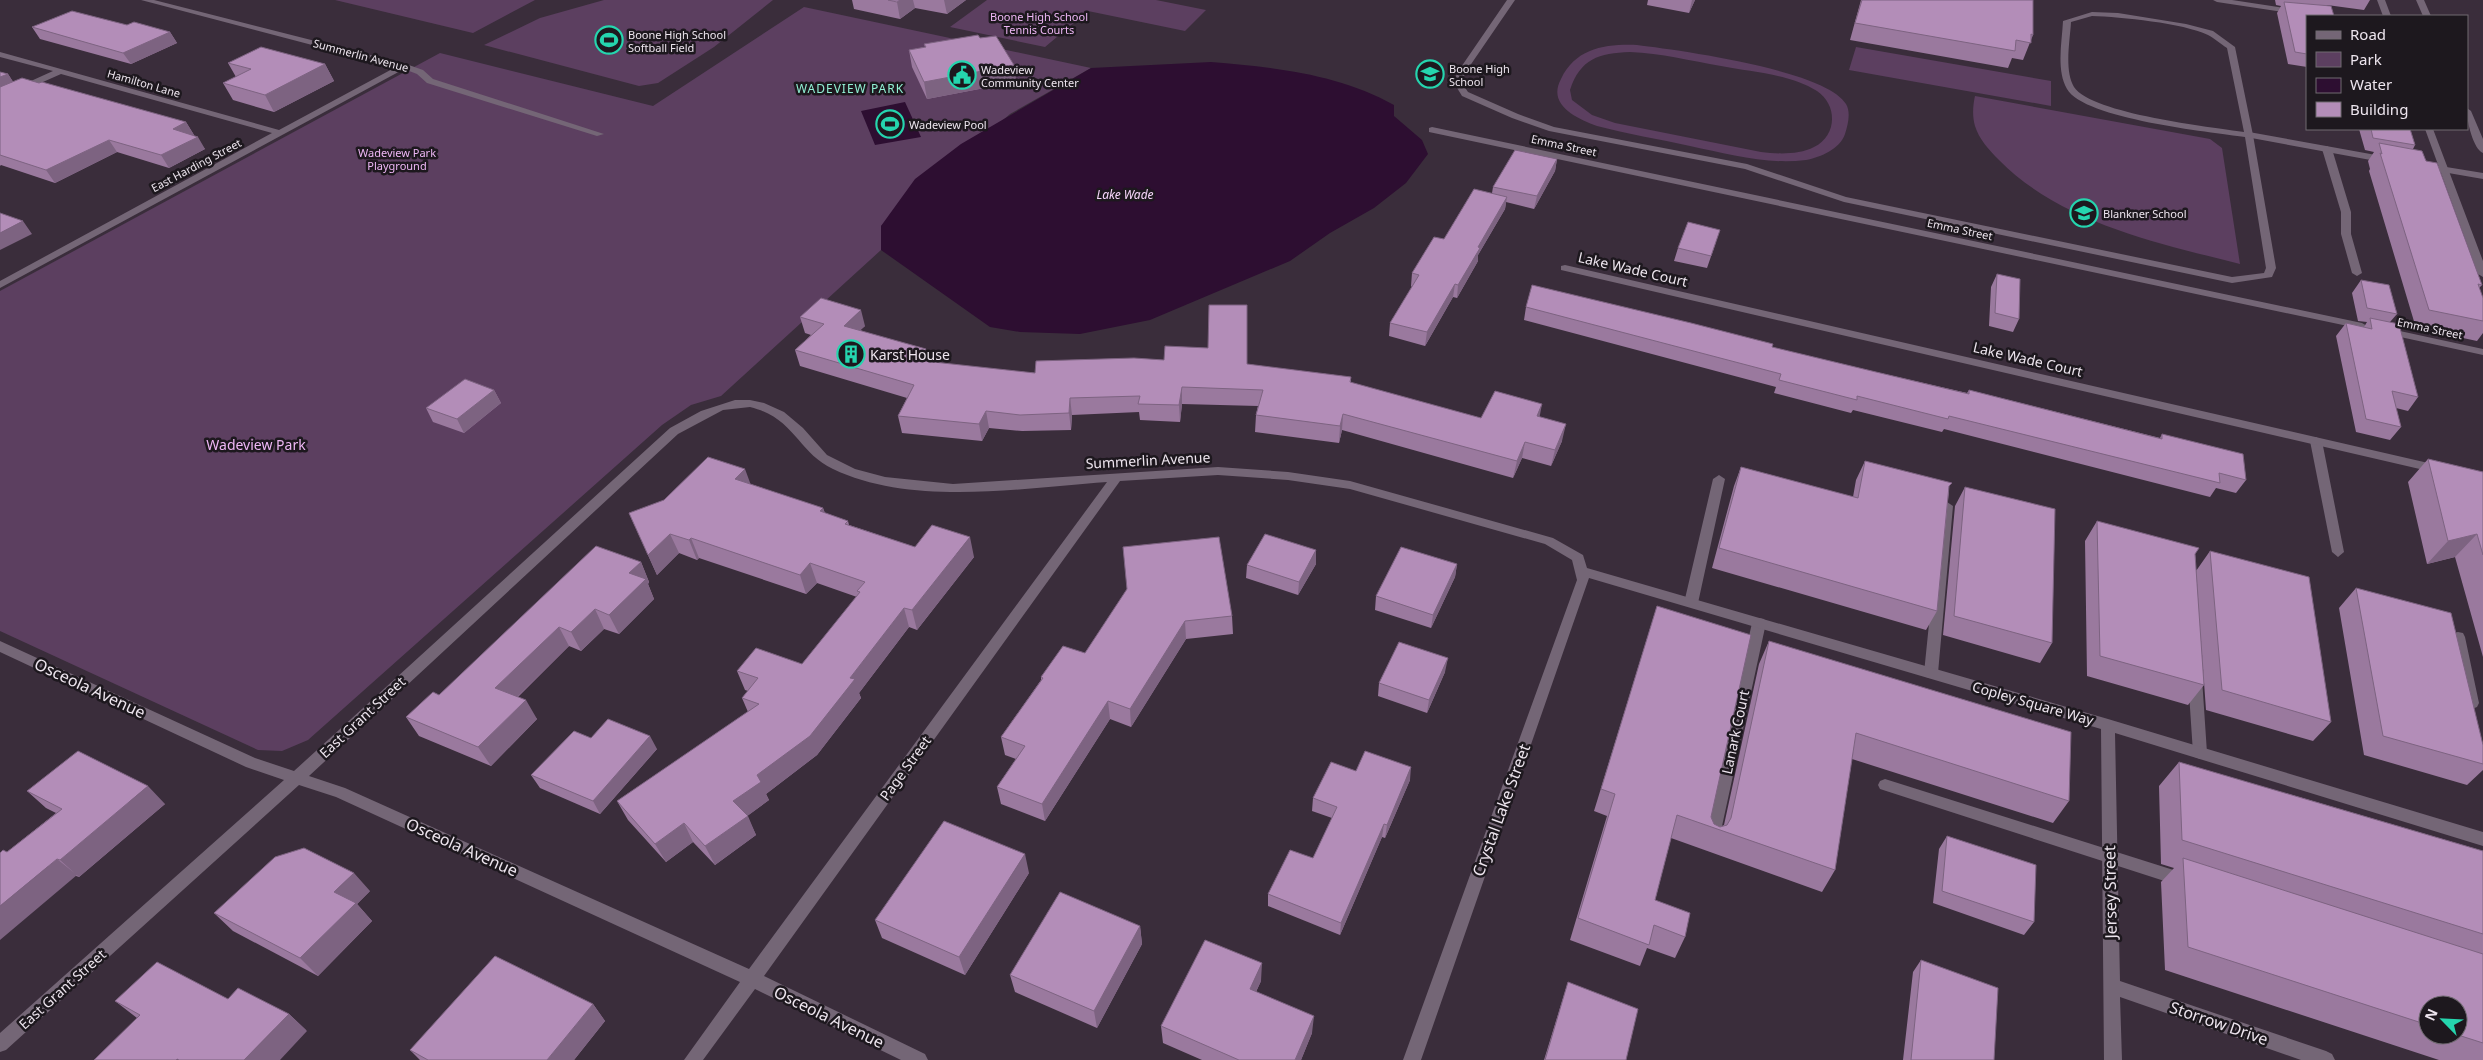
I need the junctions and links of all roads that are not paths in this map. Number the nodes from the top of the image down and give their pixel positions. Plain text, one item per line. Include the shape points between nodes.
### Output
1 (145, 0) edge
2 (1511, 0) edge
3 (2217, 0) edge
4 (2381, 0) edge
5 (2420, 0) edge
6 (2316, 15) edge
7 (2387, 15) edge
8 (2427, 15) edge
9 (0, 54) edge
10 (403, 66) junction
11 (61, 71) junction
12 (0, 98) edge
13 (2468, 113) edge
14 (1432, 130) dead end
15 (2429, 130) edge
16 (281, 133) junction
17 (600, 134) dead end
18 (2249, 135) junction
19 (2327, 149) junction
20 (2483, 150) edge
21 (2392, 161) edge
22 (2420, 166) edge
23 (2444, 170) junction
24 (2483, 176) edge
25 (1565, 268) dead end
26 (2357, 273) dead end
27 (2483, 274) edge
28 (0, 286) edge
29 (2483, 352) edge
30 (732, 403) joint
31 (2316, 441) junction
32 (2446, 471) edge
33 (1118, 476) junction
34 (1719, 479) dead end
35 (1947, 506) edge
36 (2338, 552) dead end
37 (1580, 565) junction
38 (1691, 603) junction
39 (1759, 623) junction
40 (2458, 637) edge
41 (0, 646) edge
42 (2195, 668) edge
43 (1931, 673) junction
44 (2476, 719) edge
45 (2108, 725) junction
46 (2200, 753) junction
47 (297, 777) junction
48 (1886, 785) dead end
49 (2483, 839) edge
50 (1711, 840) edge
51 (2110, 856) junction
52 (2194, 884) edge
53 (752, 979) junction
54 (2112, 986) junction
55 (0, 1044) edge
56 (693, 1060) edge
57 (919, 1060) edge
58 (1412, 1060) edge
59 (2113, 1060) edge
60 (2326, 1060) edge

1 - 10 street, Summerlin Avenue
2 - 18 street via 1461,73 1458,83 1465,94 1515,116 1552,129 1747,167 1844,199 2232,280 2268,275 2271,268
3 - 6 street
4 - 7 street
5 - 8 street
9 - 11 street, Hamilton Lane
10 - 16 street, East Harding Street
10 - 17 street, Summerlin Avenue via 420,72 430,81
11 - 12 street
11 - 16 street, Hamilton Lane
13 - 20 street
14 - 29 street, Emma Street
15 - 23 street
16 - 28 street, East Harding Street
18 - 18 street via 2231,47 2210,33 2118,15 2092,14 2067,21 2066,75 2072,91 2088,103 2118,112
18 - 19 street
19 - 21 street
19 - 26 street via 2346,212 2346,234
22 - 23 street
23 - 24 street
23 - 27 street
25 - 31 street, Lake Wade Court
30 - 33 street, Summerlin Avenue via 760,405 776,412 824,458 850,471 920,488
30 - 47 street, East Grant Street via 702,414 674,430
31 - 32 street, Lake Wade Court
31 - 36 street
33 - 37 street, Summerlin Avenue via 1218,471 1350,485 1549,542
33 - 53 street, Page Street
34 - 38 street
35 - 43 street
37 - 38 street, Copley Square Way
37 - 58 street, Crystal Lake Street via 1582,580 1579,589
38 - 39 street, Copley Square Way
39 - 43 street, Copley Square Way
39 - 50 street, Lanark Court
40 - 44 street
41 - 47 street, Osceola Avenue via 251,763
42 - 46 street
43 - 45 street, Copley Square Way
45 - 46 street, Copley Square Way
45 - 51 street, Jersey Street
46 - 49 street, Copley Square Way
47 - 53 street, Osceola Avenue via 340,792
47 - 55 street, East Grant Street
48 - 51 street
51 - 52 street
51 - 54 street, Jersey Street
53 - 56 street, Page Street
53 - 57 street, Osceola Avenue
54 - 59 street, Jersey Street
54 - 60 street, Storrow Drive

